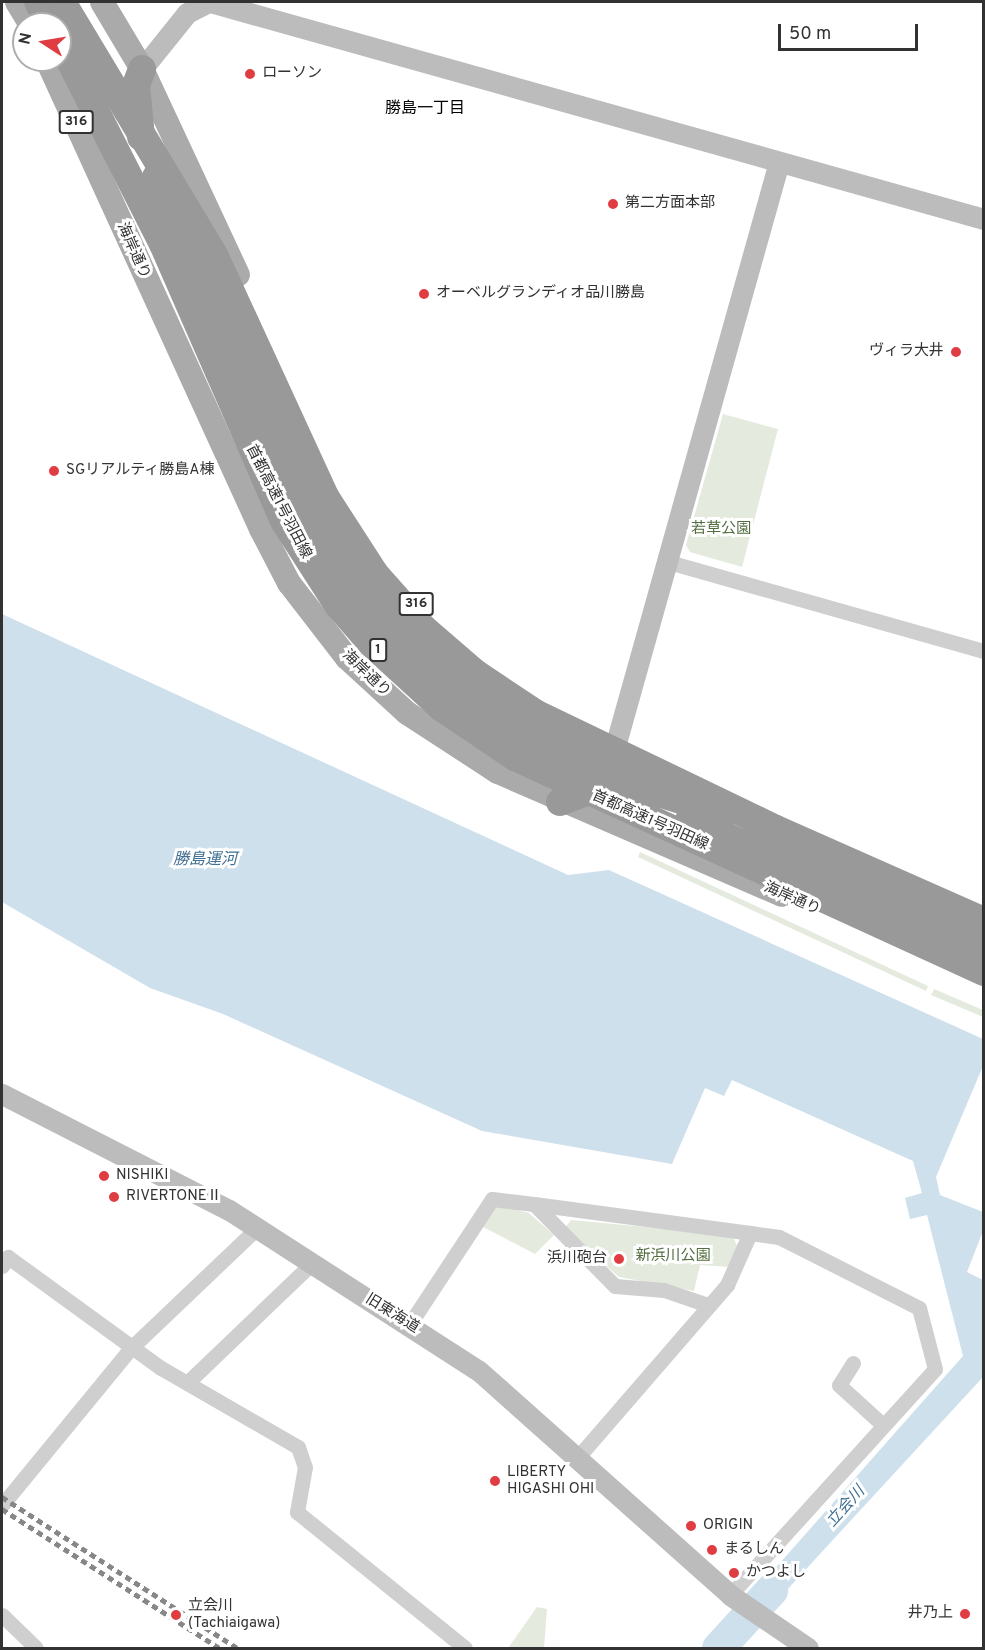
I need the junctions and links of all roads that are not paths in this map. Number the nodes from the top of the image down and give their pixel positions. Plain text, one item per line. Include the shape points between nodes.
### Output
1 (62, 2) edge
2 (95, 2) edge
3 (102, 2) edge
4 (116, 2) edge
5 (209, 2) edge
6 (121, 28) junction
7 (72, 65) edge
8 (142, 69) junction
9 (52, 72) edge
10 (779, 162) junction
11 (104, 185) junction
12 (984, 219) edge
13 (664, 561) junction
14 (984, 651) edge
15 (616, 743) junction
16 (560, 802) junction
17 (776, 830) junction
18 (984, 911) edge
19 (984, 921) edge
20 (984, 949) edge
21 (984, 972) edge
22 (984, 986) edge
23 (4, 1099) edge
24 (534, 1204) junction
25 (256, 1229) junction
26 (750, 1233) junction
27 (4, 1258) edge
28 (312, 1264) junction
29 (708, 1305) junction
30 (409, 1325) junction
31 (132, 1347) junction
32 (853, 1363) dead end
33 (187, 1383) junction
34 (883, 1425) junction
35 (578, 1457) junction
36 (2, 1505) edge
37 (734, 1597) junction
38 (2, 1615) edge
39 (36, 1648) edge
40 (465, 1648) edge
41 (808, 1648) edge

1 - 17 highway, bridge via 215,257 326,498 398,602 475,673 535,713
2 - 11 main road via 62,60 100,141
3 - 6 main road, 316
4 - 6 street
5 - 8 street via 187,13
5 - 10 street
6 - 8 main road, 316
7 - 21 highway, 首都高速1号羽田線 / 1, bridge via 163,244 284,521 338,605 372,644 442,708 515,757
8 - 15 main road, 316 via 360,530 408,595 487,669
8 - 17 highway, bridge via 136,86 141,140 159,183 303,508 381,619 431,668 524,734 655,792
9 - 11 main road, 海岸通り / 316
10 - 12 street
10 - 13 street
11 - 16 main road, 海岸通り / 316 via 289,583 346,658 407,713 453,746
13 - 14 street
13 - 15 street
15 - 18 main road, 316
16 - 20 highway via 594,789 702,824
16 - 22 main road, 海岸通り / 316
17 - 19 highway, bridge
23 - 25 street, 旧東海道
24 - 26 street
24 - 29 street via 615,1286 664,1290
24 - 30 street via 492,1199
25 - 28 street, 旧東海道
25 - 31 street
26 - 29 street via 727,1285
26 - 34 street via 779,1237 919,1308 935,1369
27 - 31 street
28 - 30 street, 旧東海道
28 - 33 street
29 - 35 street
30 - 35 street, 旧東海道 via 478,1371
31 - 33 street
31 - 36 street
32 - 34 street via 839,1384
33 - 40 street via 298,1447 305,1467 297,1512
34 - 37 street
35 - 37 street, 旧東海道
37 - 41 street, 旧東海道
38 - 39 street

